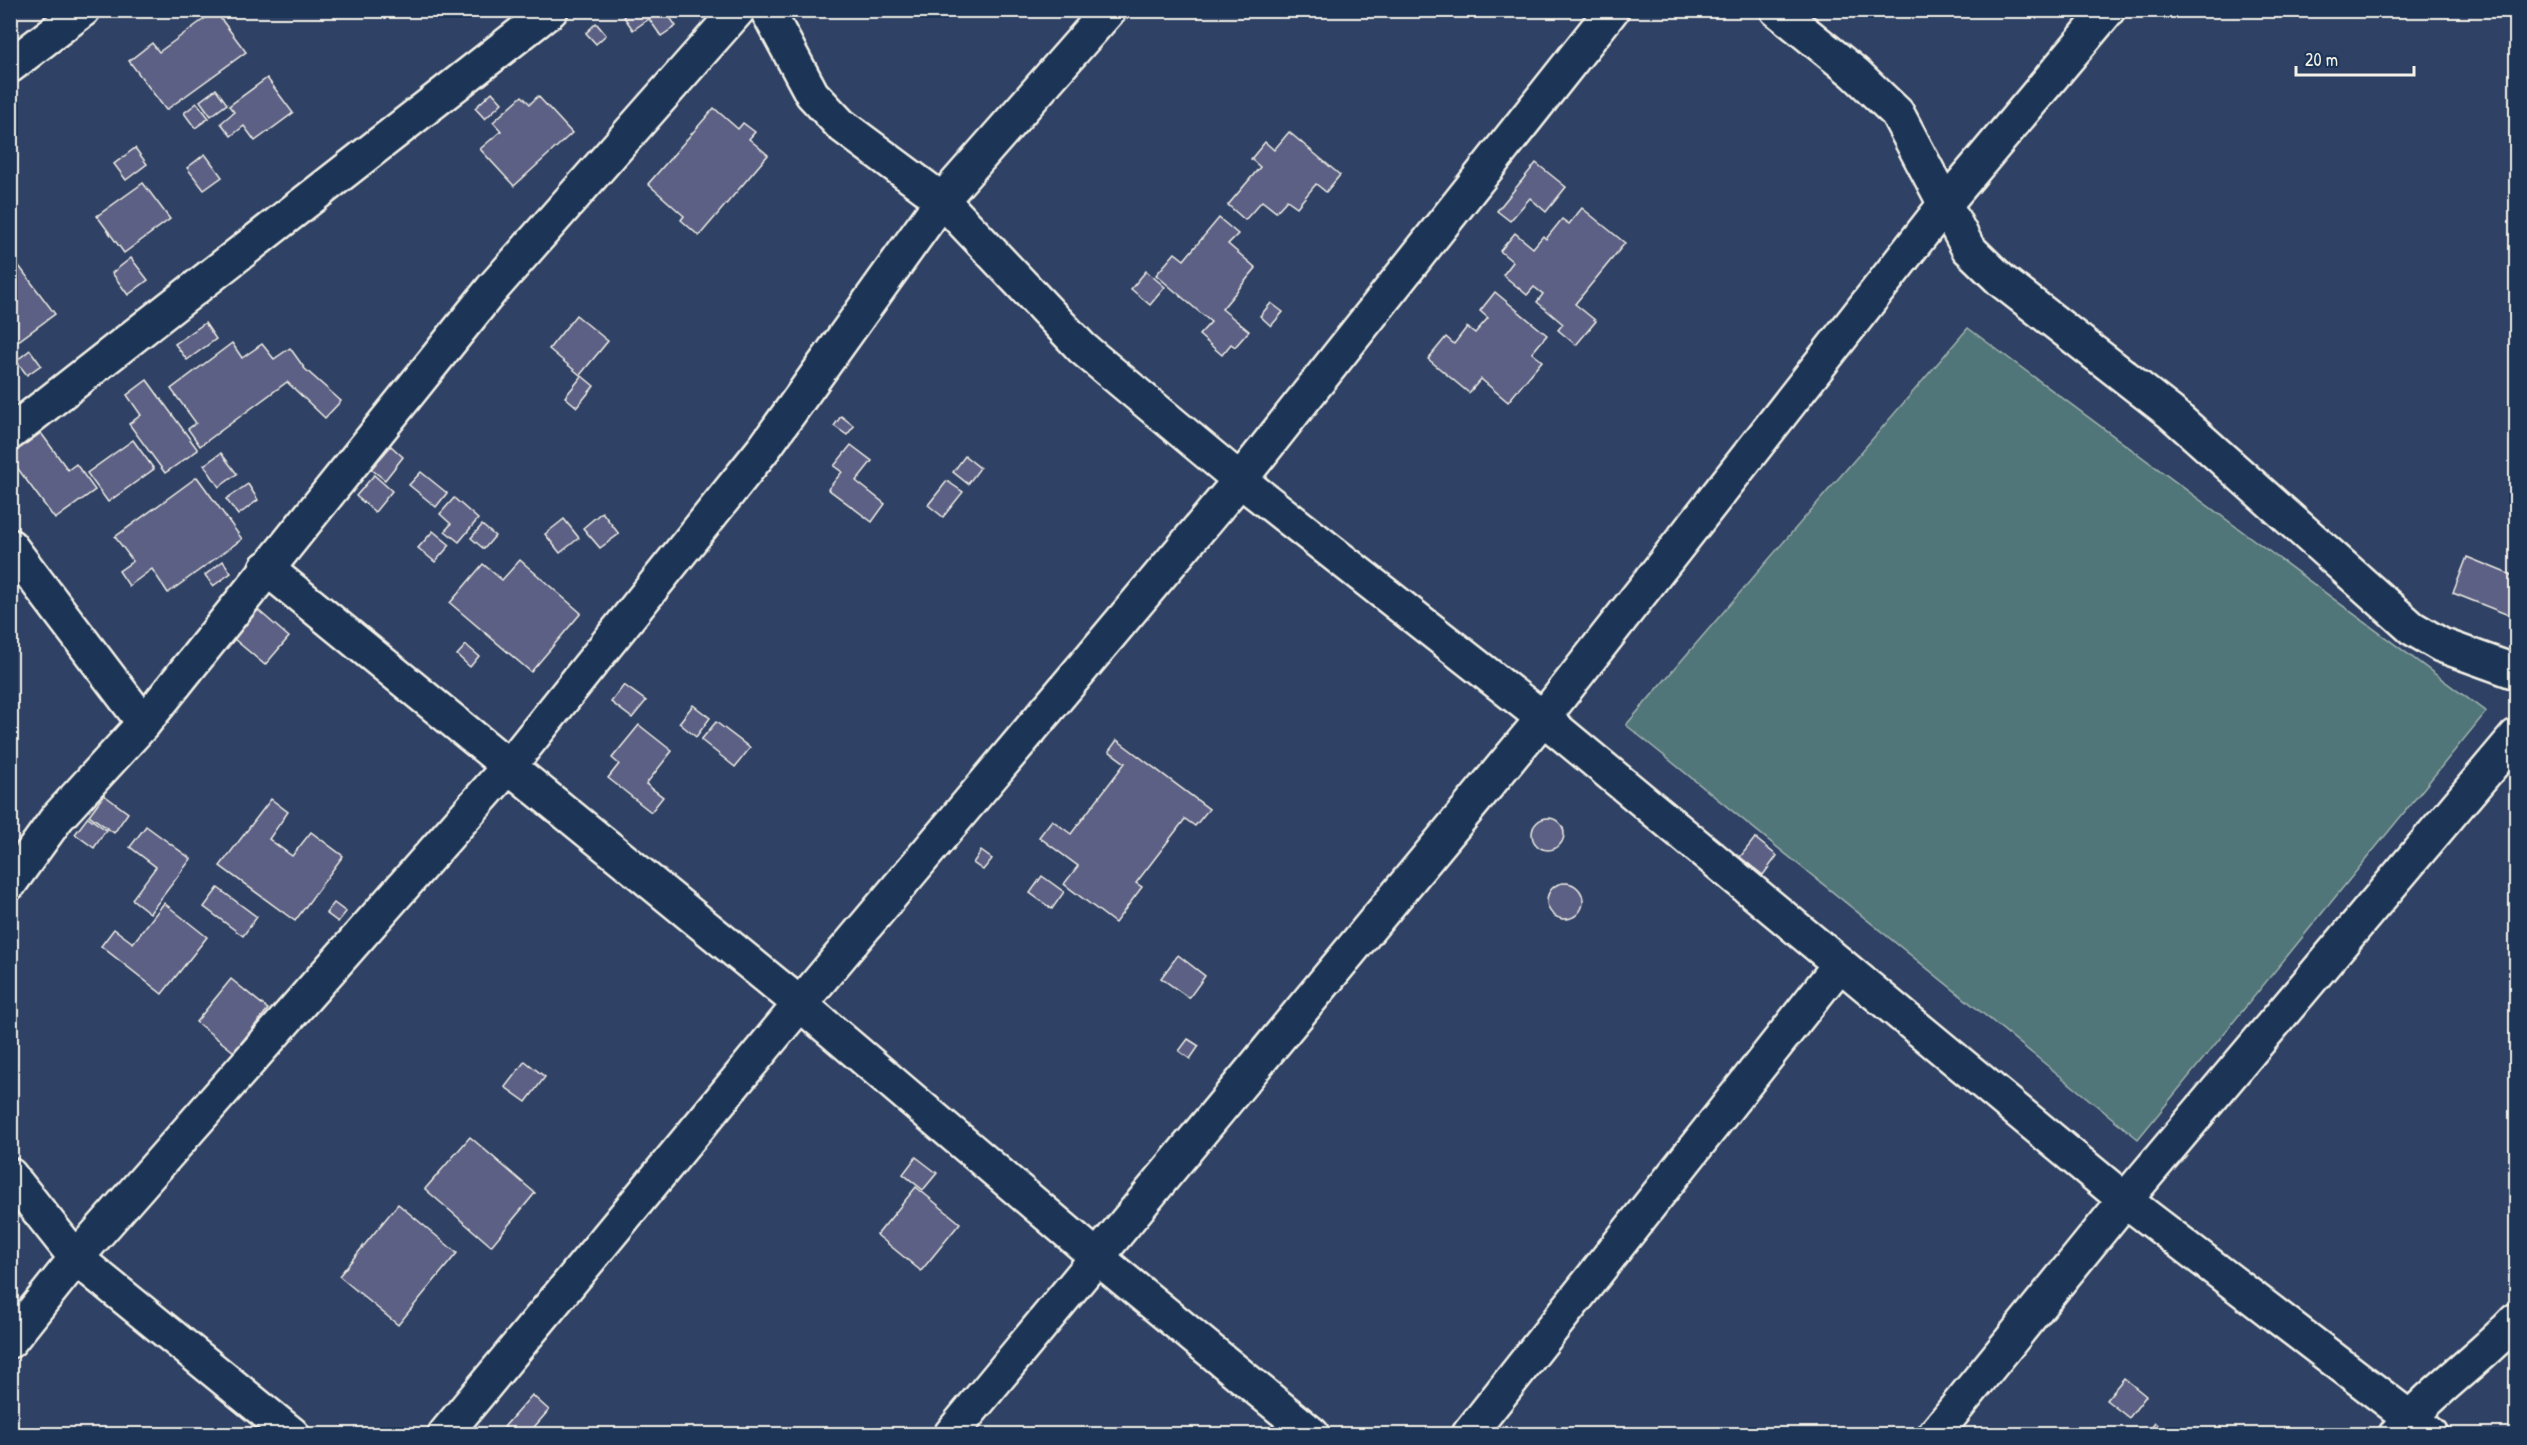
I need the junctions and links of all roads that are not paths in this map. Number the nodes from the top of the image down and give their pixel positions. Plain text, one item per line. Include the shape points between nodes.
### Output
1 (83, 10) edge
2 (551, 10) edge
3 (738, 10) edge
4 (767, 10) edge
5 (1109, 10) edge
6 (1612, 10) edge
7 (1778, 10) edge
8 (2108, 10) edge
9 (10, 66) edge
10 (942, 200) junction
11 (1946, 203) junction
12 (10, 433) edge
13 (1240, 480) junction
14 (10, 546) edge
15 (266, 567) junction
16 (2517, 672) edge
17 (1543, 718) junction
18 (144, 723) junction
19 (2517, 736) edge
20 (510, 765) junction
21 (10, 883) edge
22 (1840, 964) junction
23 (800, 1004) junction
24 (10, 1175) edge
25 (2125, 1200) junction
26 (76, 1258) junction
27 (1098, 1258) junction
28 (2517, 1320) edge
29 (10, 1341) edge
30 (2412, 1429) edge
31 (292, 1434) edge
32 (445, 1434) edge
33 (951, 1434) edge
34 (1312, 1434) edge
35 (1469, 1434) edge
36 (1935, 1434) edge

1 - 9 street
2 - 12 street
3 - 15 street via 492,289
4 - 10 street via 812,94 878,154
5 - 10 street
6 - 13 street
7 - 11 street via 1898,113
8 - 11 street
10 - 13 street via 1082,348
10 - 20 street via 765,447
11 - 16 street via 1968,248 2002,281 2169,411 2412,628 2441,645
11 - 17 street
13 - 17 street
13 - 23 street
14 - 18 street
15 - 18 street
15 - 20 street
17 - 22 street
17 - 27 street
18 - 21 street via 57,818
19 - 25 street
20 - 23 street
20 - 26 street
22 - 25 street
22 - 35 street
23 - 27 street
23 - 32 street
24 - 26 street
25 - 30 street
25 - 36 street
26 - 29 street
26 - 31 street
27 - 33 street
27 - 34 street
28 - 30 street

